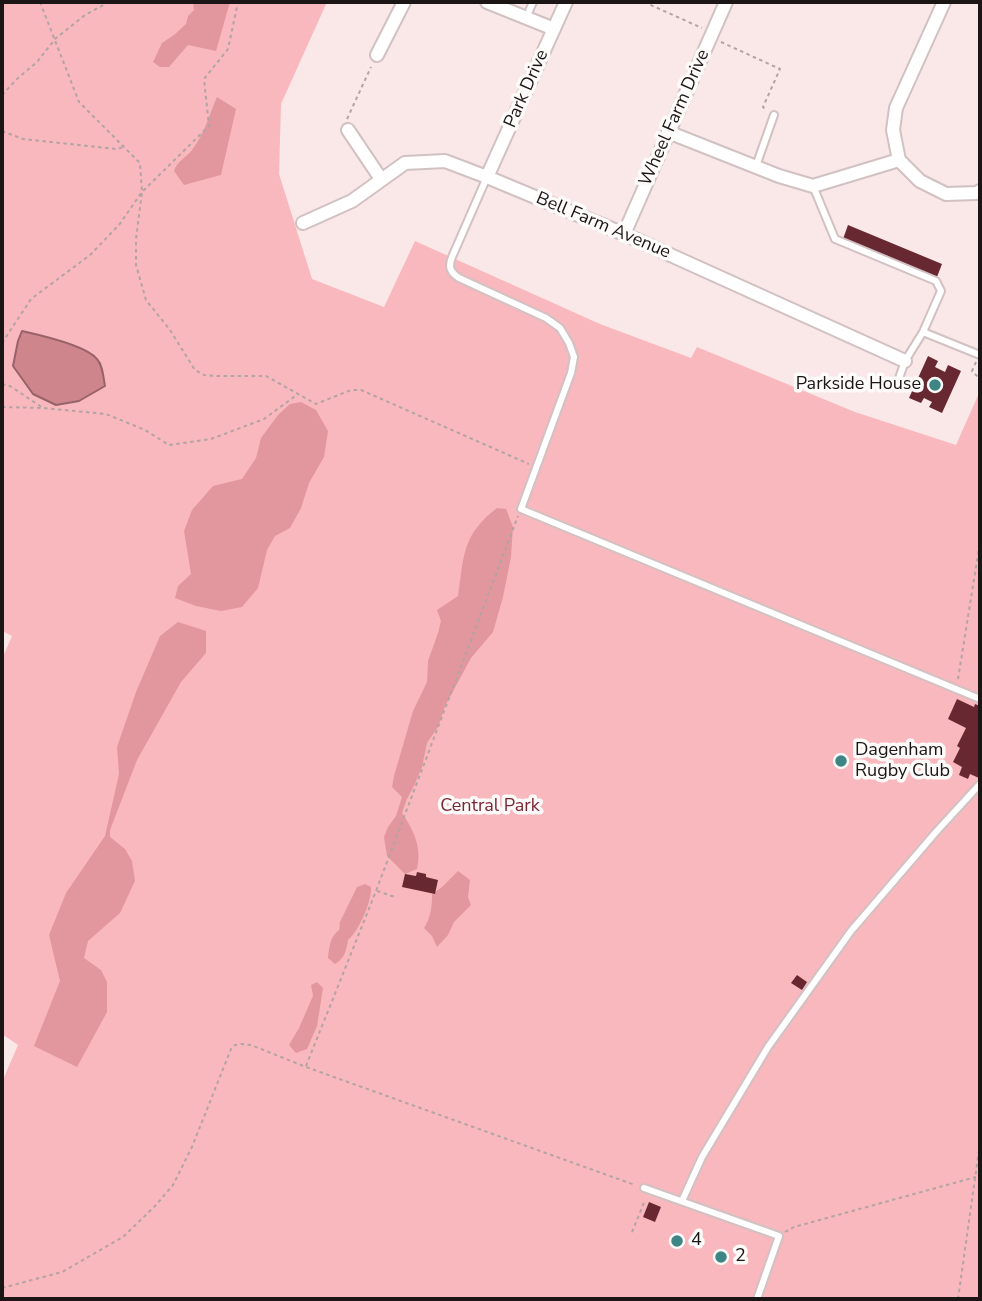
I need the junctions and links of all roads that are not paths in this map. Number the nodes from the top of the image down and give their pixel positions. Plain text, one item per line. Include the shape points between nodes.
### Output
1 (404, 2) edge
2 (487, 2) edge
3 (533, 2) edge
4 (566, 2) edge
5 (726, 2) edge
6 (944, 2) edge
7 (526, 18) junction
8 (554, 29) junction
9 (377, 55) road end
10 (774, 115) road end
11 (348, 130) road end
12 (668, 132) junction
13 (899, 160) junction
14 (756, 166) junction
15 (487, 177) junction
16 (381, 179) junction
17 (813, 186) junction
18 (979, 195) edge
19 (303, 223) dead end
20 (624, 234) junction
21 (923, 332) junction
22 (979, 355) edge
23 (905, 360) junction
24 (896, 387) dead end
25 (980, 699) edge
26 (980, 784) edge
27 (643, 1188) road end
28 (682, 1201) junction
29 (757, 1299) edge

1 - 9 street
2 - 7 street
3 - 7 lane
4 - 8 street, Park Drive
5 - 12 street, Wheel Farm Drive
6 - 13 street via 896,108 893,130
7 - 8 street
8 - 15 street, Park Drive
10 - 14 lane
11 - 16 street
12 - 14 street
12 - 20 street, Wheel Farm Drive
13 - 17 street
13 - 18 street via 920,181 946,194
14 - 17 street
15 - 16 street, Bell Farm Avenue via 445,161 405,163
15 - 20 street, Bell Farm Avenue
15 - 25 lane via 450,270 547,318 560,328 574,357 521,509
16 - 19 street, Bell Farm Avenue via 352,201
17 - 21 lane via 835,239 936,281 941,291
20 - 23 street, Bell Farm Avenue
21 - 22 lane
21 - 23 lane
23 - 24 lane
26 - 28 lane via 843,942 768,1047 702,1157
27 - 28 lane
28 - 29 lane via 779,1236

